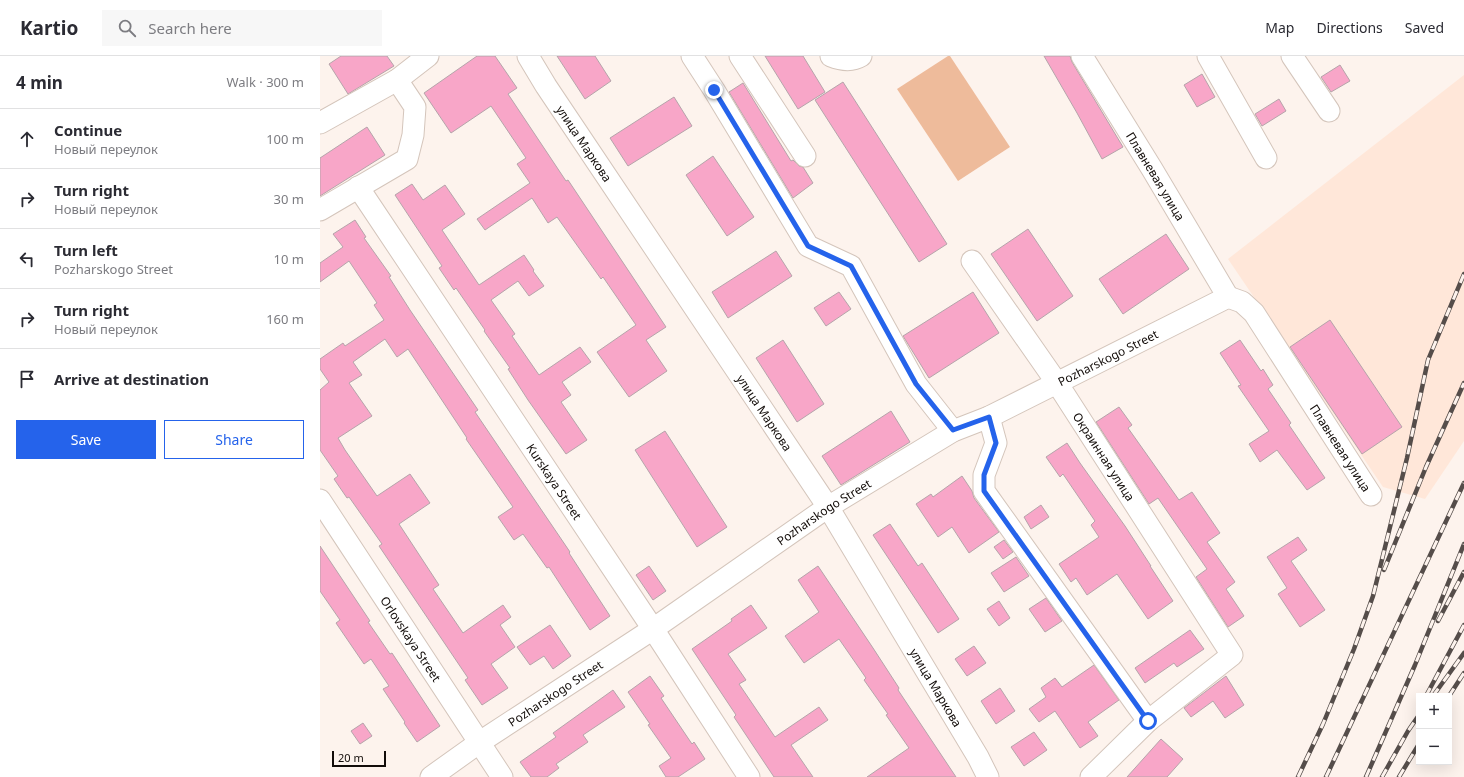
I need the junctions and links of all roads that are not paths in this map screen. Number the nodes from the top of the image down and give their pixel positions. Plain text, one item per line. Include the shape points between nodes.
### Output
1 (428, 56) edge
2 (528, 56) edge
3 (692, 56) edge
4 (740, 56) edge
5 (830, 56) edge
6 (861, 56) edge
7 (1082, 56) edge
8 (1208, 56) edge
9 (1292, 56) edge
10 (397, 80) junction
11 (1329, 111) dead end
12 (320, 123) edge
13 (805, 156) dead end
14 (1266, 158) dead end
15 (358, 187) junction
16 (320, 210) edge
17 (972, 261) dead end
18 (1235, 299) junction
19 (1057, 383) junction
20 (989, 417) junction
21 (953, 430) junction
22 (1371, 495) dead end
23 (320, 500) edge
24 (828, 507) junction
25 (653, 629) junction
26 (1148, 721) junction
27 (480, 742) junction
28 (431, 777) edge
29 (502, 777) edge
30 (750, 777) edge
31 (988, 777) edge
32 (1091, 777) edge

1 - 10 street
2 - 24 street, улица Маркова
3 - 21 street via 808,246 851,266 916,384
4 - 13 street
5 - 6 street via 842,60 857,59
7 - 18 street, Плавневая улица
8 - 14 street
9 - 11 street
10 - 12 street
10 - 15 street via 415,107 413,135 407,159
15 - 16 street
15 - 25 street, Kurskaya Street
17 - 19 street, Окраинная улица
18 - 19 street, Pozharskogo Street
18 - 22 street, Плавневая улица via 1254,313
19 - 20 street, Pozharskogo Street
19 - 26 street, Окраинная улица via 1232,655
20 - 21 street, Pozharskogo Street
20 - 26 street via 996,443 984,475 984,491
21 - 24 street, Pozharskogo Street
23 - 27 street, Orlovskaya Street
24 - 25 street, Pozharskogo Street
24 - 31 street, улица Маркова
25 - 27 street, Pozharskogo Street
25 - 30 street, Kurskaya Street
26 - 32 street
27 - 28 street, Pozharskogo Street
27 - 29 street, Orlovskaya Street

